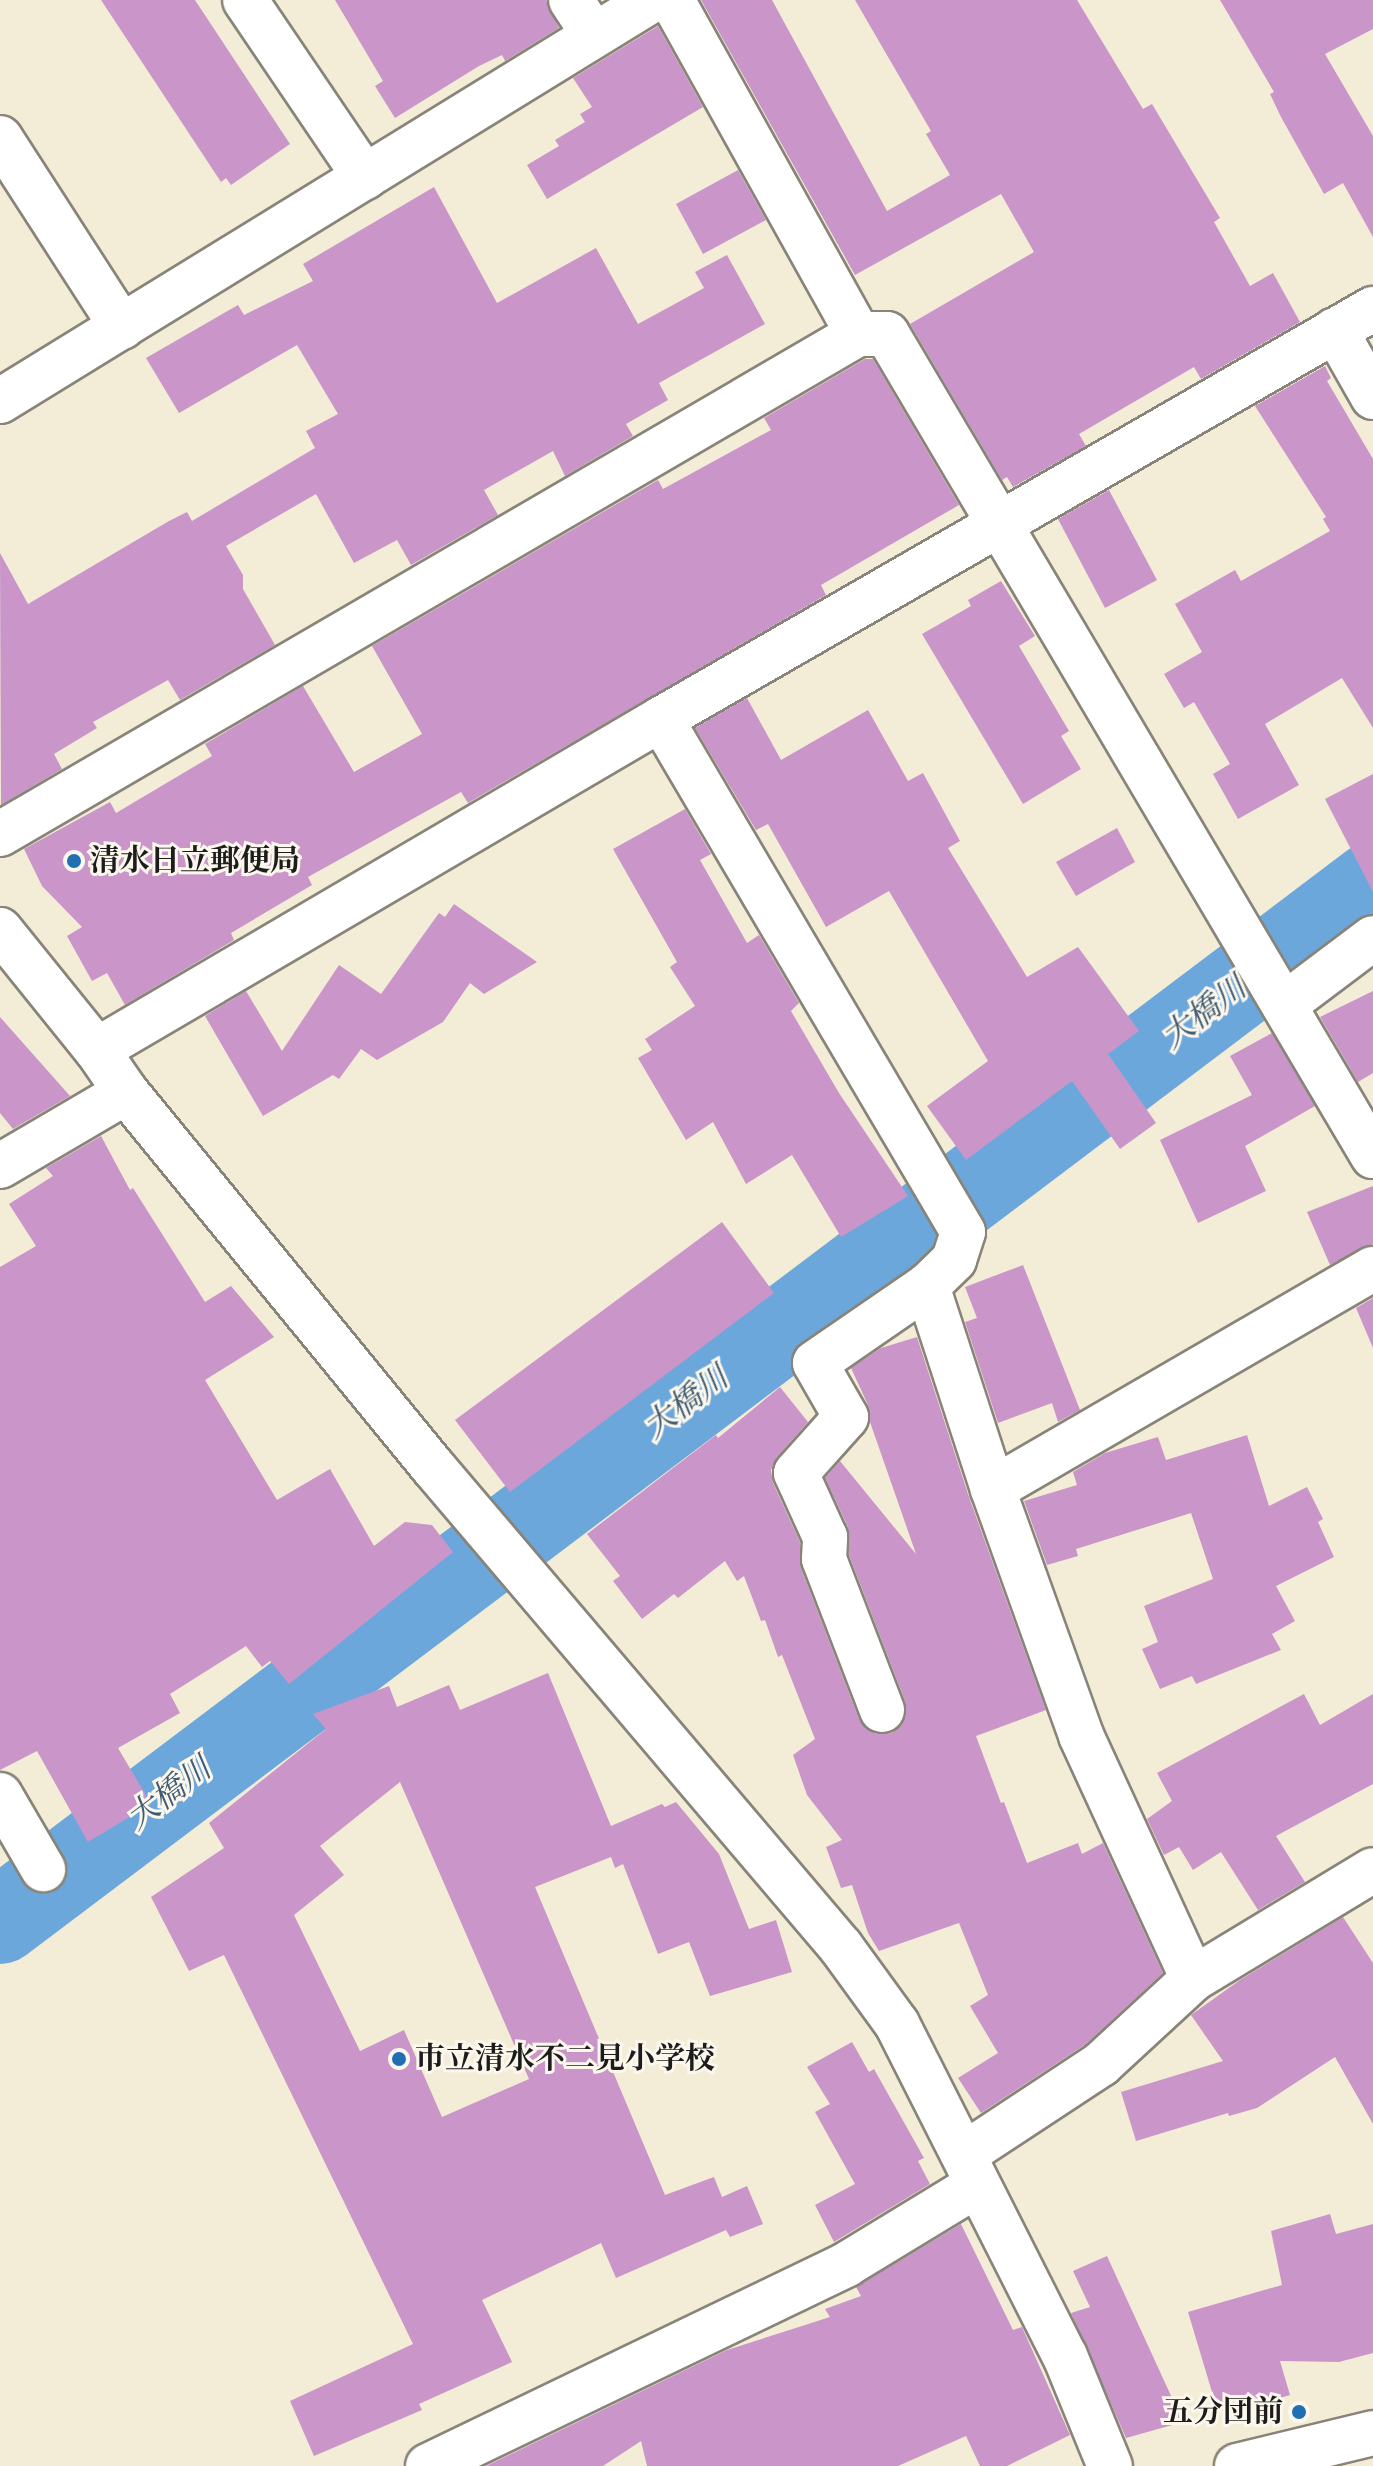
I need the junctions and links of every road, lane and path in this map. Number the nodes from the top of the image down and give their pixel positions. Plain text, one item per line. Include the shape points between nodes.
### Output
1 (245, 0) edge
2 (652, 0) edge
3 (672, 0) edge
4 (583, 18) edge
5 (0, 138) edge
6 (365, 177) junction
7 (1373, 309) edge
8 (122, 327) junction
9 (1335, 330) junction
10 (858, 334) junction
11 (1373, 397) edge
12 (0, 401) edge
13 (1000, 525) junction
14 (661, 719) junction
15 (0, 834) edge
16 (0, 930) edge
17 (1373, 938) edge
18 (1284, 1005) junction
19 (97, 1050) junction
20 (126, 1092) junction
21 (1373, 1156) edge
22 (0, 1166) edge
23 (1373, 1269) edge
24 (927, 1286) junction
25 (993, 1489) junction
26 (882, 1710) dead end
27 (0, 1795) edge
28 (43, 1869) dead end
29 (1373, 1870) edge
30 (1193, 1979) junction
31 (971, 2169) junction
32 (1373, 2433) edge
33 (428, 2466) edge
34 (1110, 2466) edge
35 (1237, 2466) edge

1 - 6 street
2 - 4 street
3 - 10 street
4 - 6 street
5 - 8 street
6 - 8 street
7 - 9 street
8 - 12 street
9 - 11 street
9 - 13 street
10 - 13 street via 887,334
10 - 15 street
13 - 14 street
13 - 18 street
14 - 19 street
14 - 24 street via 963,1232 954,1260
16 - 19 street
17 - 18 street
18 - 21 street
19 - 20 street
20 - 22 street
20 - 31 street via 483,1529 841,1947 897,2024
23 - 25 street
24 - 25 street
24 - 26 street via 815,1363 846,1417 796,1473 825,1537 824,1559
25 - 30 street via 1081,1735
27 - 28 street
29 - 30 street
30 - 31 street via 1101,2064
31 - 33 street via 847,2264
31 - 34 street via 1065,2356
32 - 35 street

